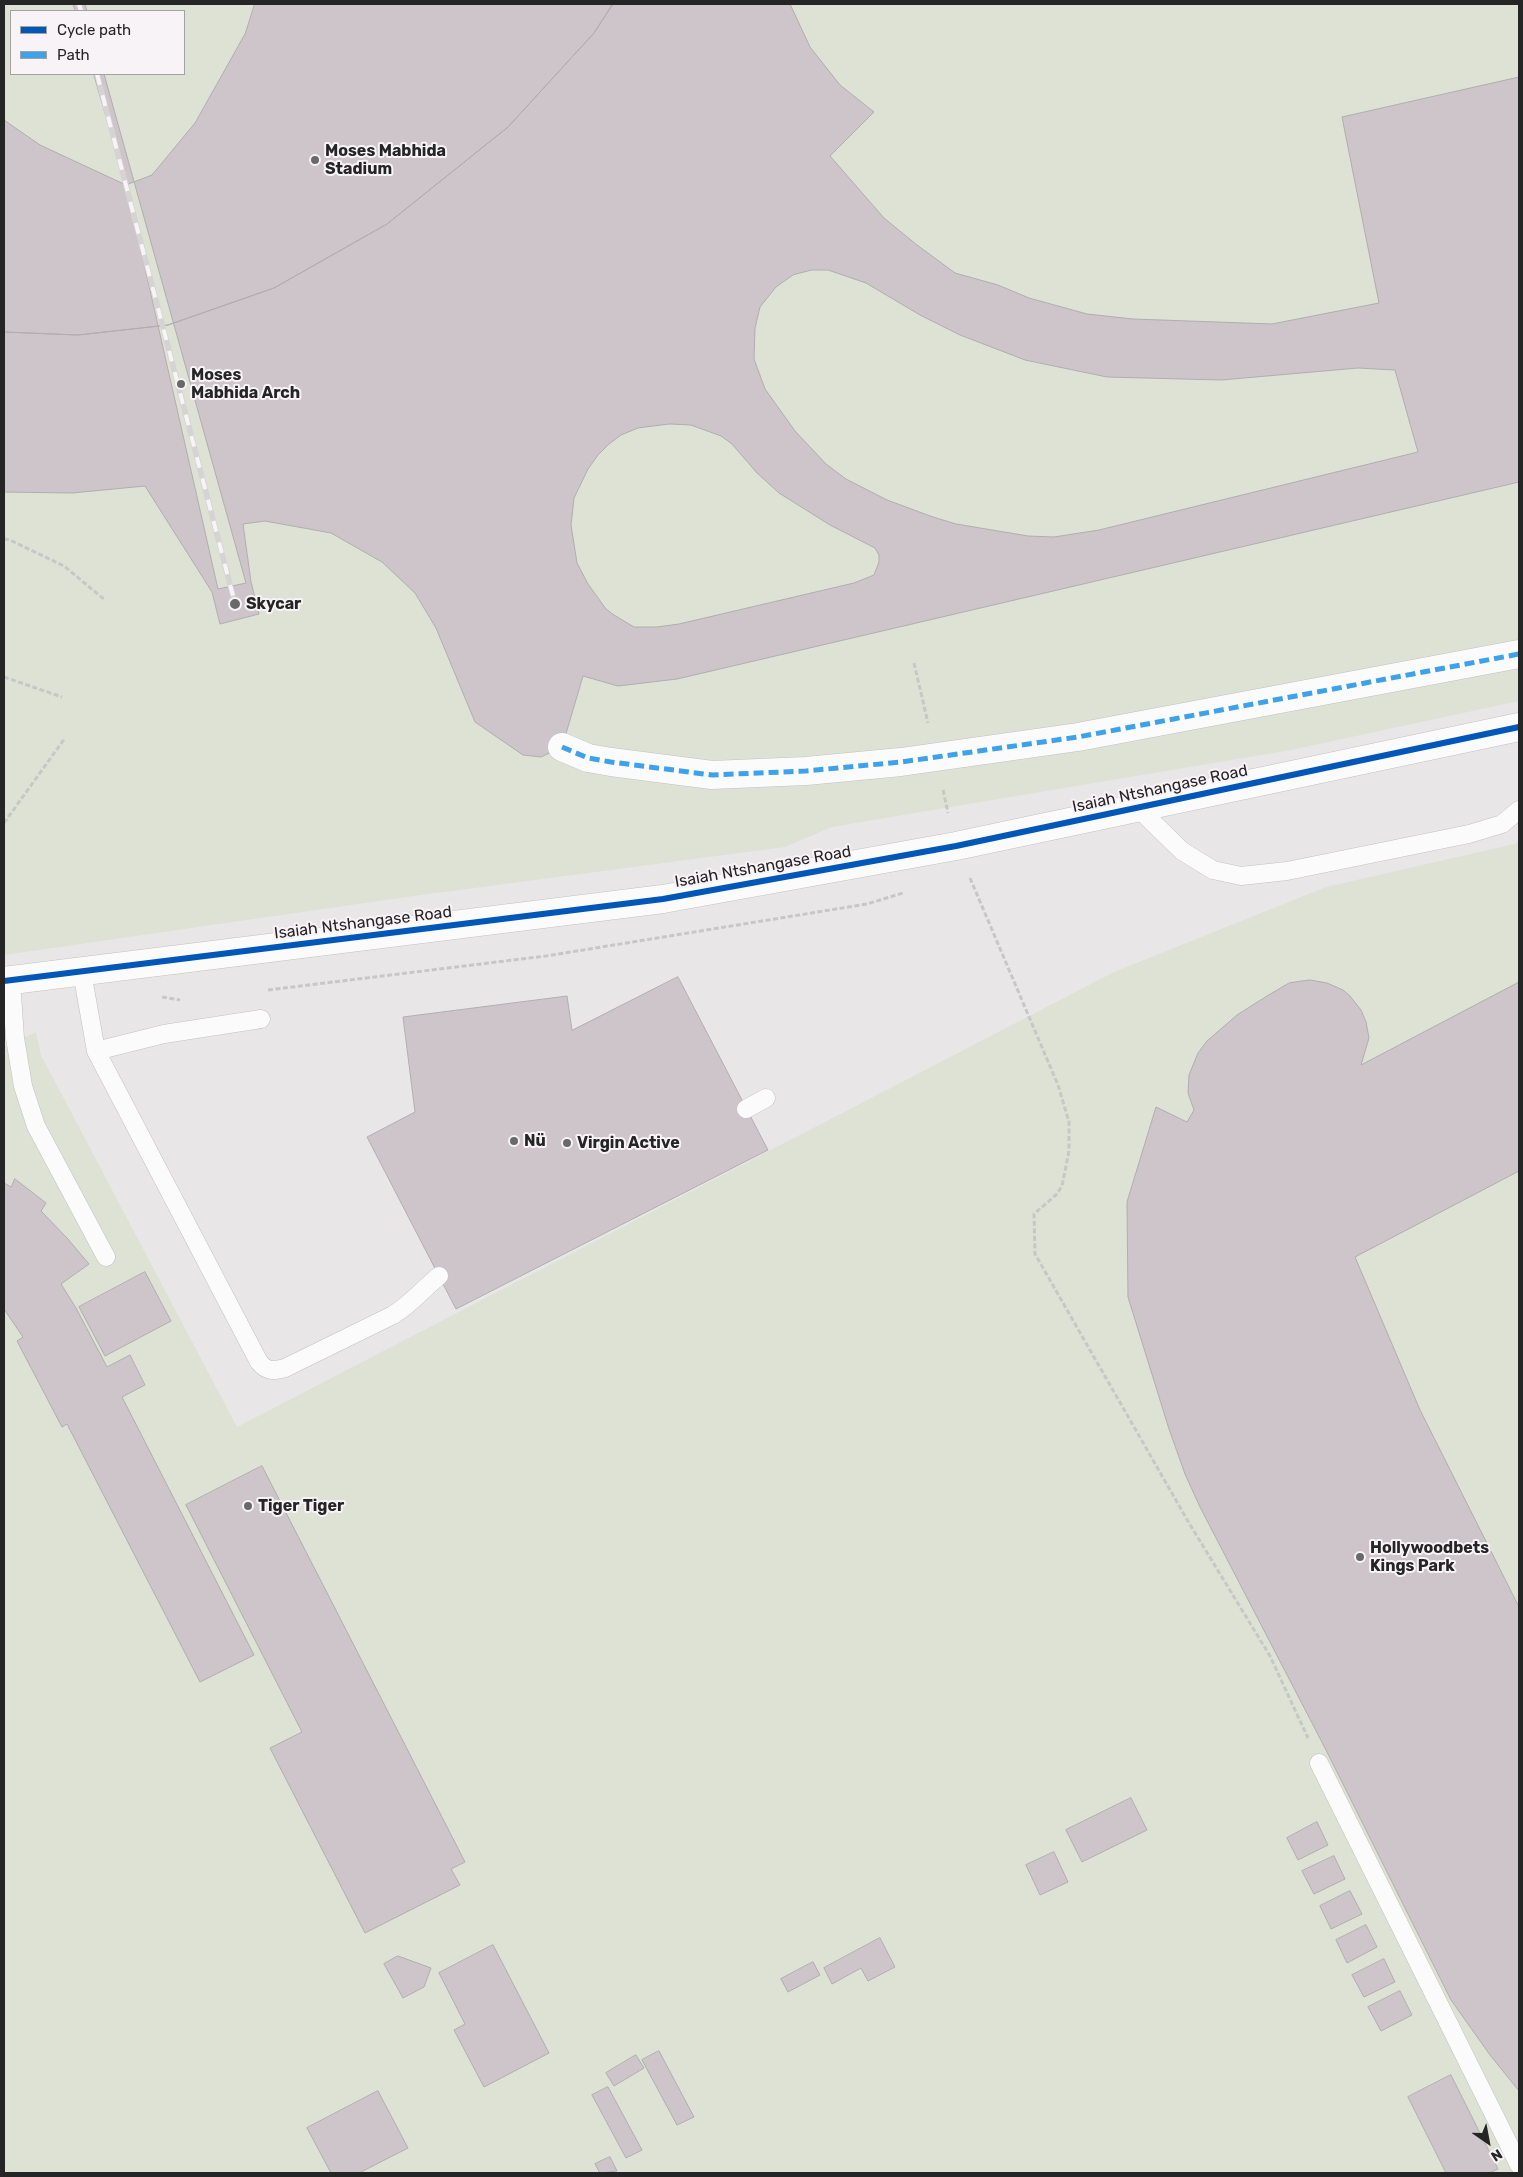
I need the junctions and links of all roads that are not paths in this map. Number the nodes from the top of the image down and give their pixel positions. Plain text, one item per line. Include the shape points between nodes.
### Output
1 (1519, 654) edge
2 (1519, 727) edge
3 (562, 747) dead end
4 (1138, 808) junction
5 (1519, 810) edge
6 (82, 972) junction
7 (7, 981) edge
8 (261, 1019) dead end
9 (96, 1052) junction
10 (766, 1098) dead end
11 (746, 1109) dead end
12 (106, 1257) dead end
13 (439, 1276) dead end
14 (1320, 1763) road end
15 (1519, 2165) edge

1 - 3 street via 1078,738 806,771 712,774 588,758
2 - 4 street, Isaiah Ntshangase Road
4 - 5 lane via 1182,851 1213,870 1241,876 1287,871 1469,834 1502,824
4 - 6 street, Isaiah Ntshangase Road via 956,846 663,899
6 - 7 street, Isaiah Ntshangase Road
6 - 9 lane
7 - 12 lane via 25,1094 36,1126
8 - 9 lane via 164,1034
9 - 13 lane via 265,1369 285,1368 393,1315
10 - 11 lane
14 - 15 lane

